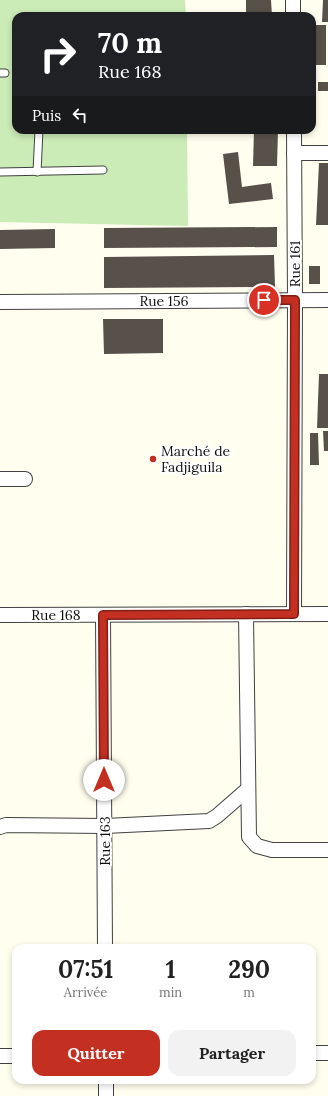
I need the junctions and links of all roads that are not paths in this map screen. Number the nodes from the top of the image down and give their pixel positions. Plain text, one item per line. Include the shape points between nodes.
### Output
1 (293, 0) edge
2 (293, 12) edge
3 (39, 134) edge
4 (294, 134) edge
5 (294, 153) junction
6 (328, 153) edge
7 (103, 170) dead end
8 (0, 172) edge
9 (37, 172) junction
10 (295, 300) junction
11 (328, 300) edge
12 (0, 302) edge
13 (25, 478) dead end
14 (0, 479) edge
15 (246, 614) junction
16 (294, 614) junction
17 (328, 614) edge
18 (0, 615) edge
19 (103, 615) junction
20 (248, 789) junction
21 (105, 826) junction
22 (0, 827) edge
23 (328, 850) edge
24 (105, 944) edge
25 (316, 1053) edge
26 (328, 1053) edge
27 (0, 1056) edge
28 (12, 1056) edge
29 (106, 1084) edge
30 (106, 1096) edge

1 - 2 street
3 - 9 lane
4 - 5 street, Rue 161
5 - 6 street
5 - 10 street, Rue 161
7 - 9 lane
8 - 9 lane
10 - 11 street, Rue 156
10 - 12 street, Rue 156
10 - 16 street, Rue 161
13 - 14 street
15 - 16 street, Rue 168
15 - 19 street, Rue 168
15 - 20 street
16 - 17 street, Rue 168
18 - 19 street, Rue 168
19 - 21 street, Rue 163
20 - 21 street via 209,821
20 - 23 street via 249,837 257,846 272,850
21 - 22 street
21 - 24 street, Rue 163
25 - 26 street
27 - 28 street
29 - 30 street

